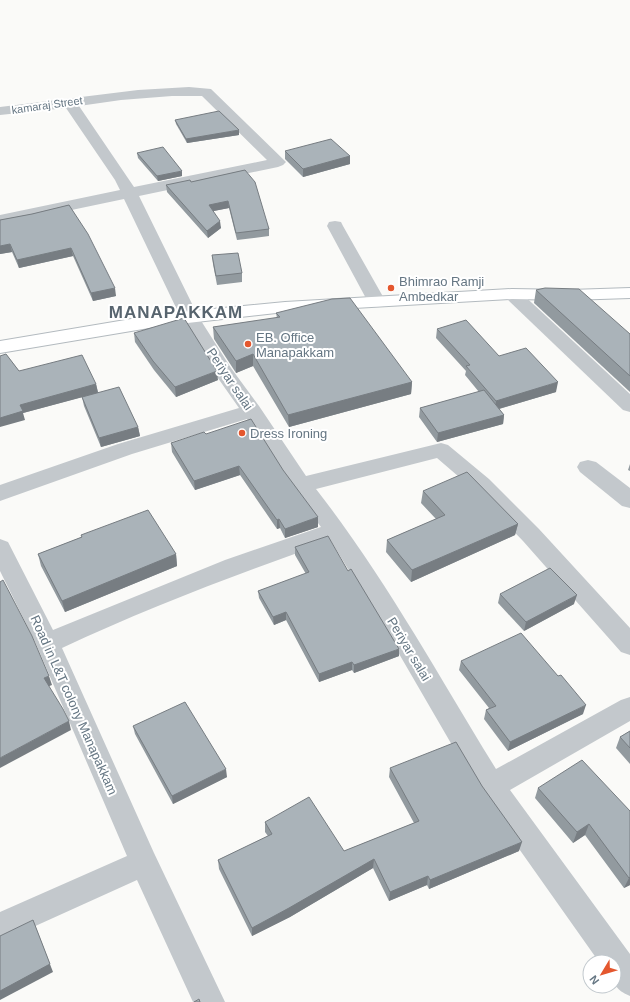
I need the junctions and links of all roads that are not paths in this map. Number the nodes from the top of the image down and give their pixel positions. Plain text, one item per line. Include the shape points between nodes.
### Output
1 (70, 103) junction
2 (0, 111) edge
3 (130, 194) junction
4 (0, 220) edge
5 (335, 226) dead end
6 (630, 293) edge
7 (512, 294) junction
8 (581, 294) junction
9 (377, 302) junction
10 (597, 309) edge
11 (190, 316) junction
12 (0, 347) edge
13 (630, 405) edge
14 (252, 411) junction
15 (588, 467) dead end
16 (301, 485) junction
17 (0, 493) edge
18 (630, 500) edge
19 (336, 531) junction
20 (0, 548) edge
21 (48, 644) junction
22 (630, 645) edge
23 (630, 708) edge
24 (490, 786) junction
25 (144, 863) junction
26 (0, 927) edge
27 (630, 980) edge
28 (209, 1002) edge

1 - 2 street, kamaraj Street
1 - 3 street, Periyar salai
1 - 3 street, kamaraj Street via 94,98 181,91 206,92 278,162
3 - 4 street
3 - 11 street, Periyar salai
5 - 9 street
6 - 8 main road
7 - 8 main road
7 - 9 main road
7 - 13 street
8 - 10 street
9 - 11 main road
11 - 12 main road
11 - 14 street, Periyar salai via 223,371
14 - 16 street, Periyar salai
14 - 17 street via 125,449
15 - 18 street
16 - 19 street, Periyar salai
16 - 22 street via 441,450 481,484 531,535
19 - 21 street via 233,566
19 - 24 street, Periyar salai via 400,633
20 - 21 street, Road in L&T colony Manapakkam
21 - 25 street, Road in L&T colony Manapakkam
23 - 24 street
24 - 27 street, Periyar salai
25 - 26 street
25 - 28 street, Road in L&T colony Manapakkam

